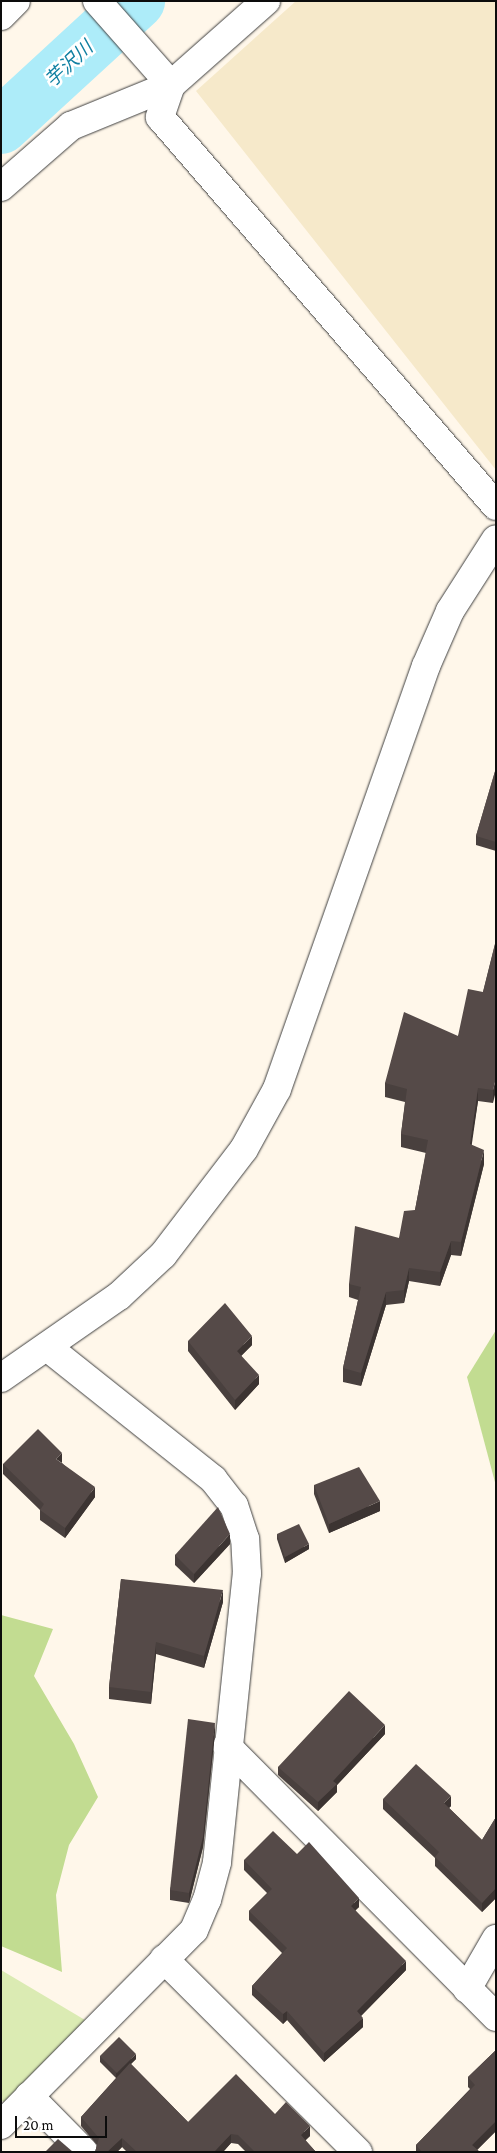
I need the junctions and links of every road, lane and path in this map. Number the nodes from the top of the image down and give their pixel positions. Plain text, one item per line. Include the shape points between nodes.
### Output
1 (16, 1) edge
2 (96, 1) edge
3 (266, 1) edge
4 (1, 16) edge
5 (171, 85) junction
6 (1, 187) edge
7 (496, 506) edge
8 (496, 539) edge
9 (47, 1347) junction
10 (1, 1378) edge
11 (227, 1746) junction
12 (496, 1939) edge
13 (164, 1960) junction
14 (467, 1988) junction
15 (496, 2017) edge
16 (29, 2096) junction
17 (1, 2125) edge
18 (84, 2152) edge
19 (358, 2152) edge

1 - 4 street
2 - 5 street
3 - 5 street
5 - 6 street via 71,126
5 - 7 street via 160,117
8 - 9 street via 450,611 426,666 302,1024 263,1115 203,1208 163,1255 118,1296
9 - 10 street
9 - 11 street via 213,1479 234,1506 245,1539 247,1574
11 - 13 street via 217,1862 207,1900 194,1930
11 - 14 street
12 - 14 street
13 - 16 street
13 - 19 street
14 - 15 street
16 - 17 street
16 - 18 street

